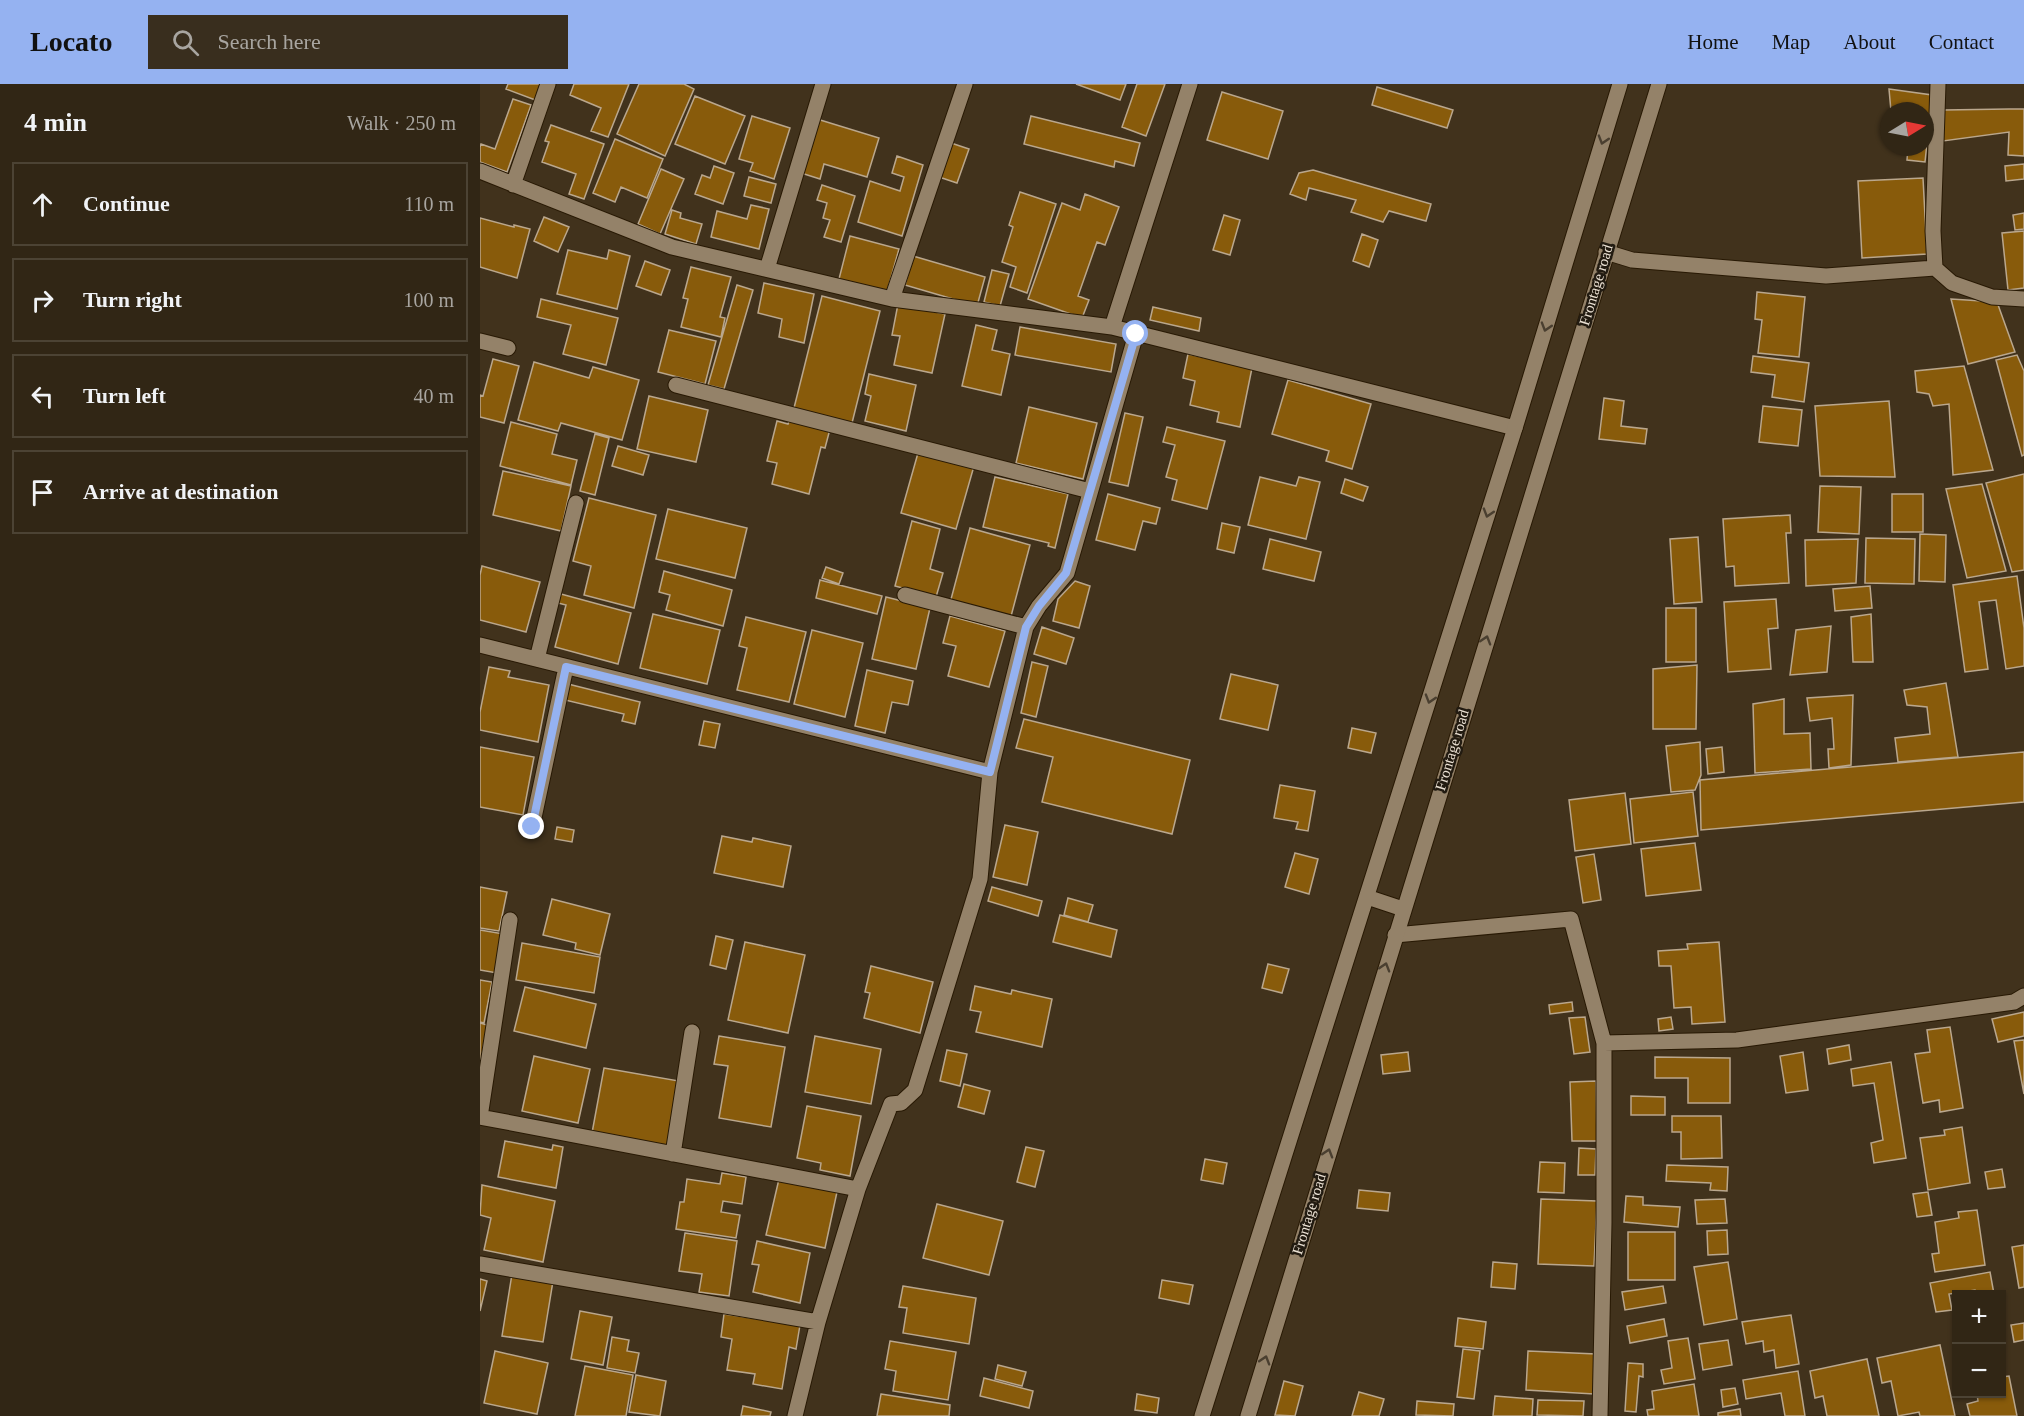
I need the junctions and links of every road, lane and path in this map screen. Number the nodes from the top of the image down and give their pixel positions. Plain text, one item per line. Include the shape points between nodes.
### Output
1 (548, 84) edge
2 (823, 84) edge
3 (965, 84) edge
4 (1190, 84) edge
5 (1620, 84) edge
6 (1659, 84) edge
7 (1938, 84) edge
8 (480, 171) edge
9 (513, 185) junction
10 (1606, 252) junction
11 (1935, 268) junction
12 (766, 269) junction
13 (892, 299) junction
14 (2024, 299) edge
15 (1112, 327) junction
16 (1136, 334) junction
17 (480, 341) edge
18 (508, 348) dead end
19 (676, 385) dead end
20 (1515, 428) junction
21 (1090, 491) junction
22 (576, 503) dead end
23 (905, 595) dead end
24 (1026, 627) junction
25 (480, 645) edge
26 (537, 659) junction
27 (566, 667) junction
28 (990, 772) junction
29 (532, 827) dead end
30 (1367, 897) junction
31 (1403, 909) junction
32 (510, 920) dead end
33 (1395, 935) junction
34 (2024, 996) edge
35 (692, 1032) dead end
36 (1604, 1044) junction
37 (480, 1117) edge
38 (673, 1154) junction
39 (858, 1189) junction
40 (480, 1264) edge
41 (818, 1322) junction
42 (795, 1416) edge
43 (1202, 1416) edge
44 (1248, 1416) edge
45 (1600, 1416) edge

1 - 9 street
2 - 12 street
3 - 13 street
4 - 15 street
5 -> 20 street
6 - 10 street, Frontage road
7 - 11 street
8 - 9 street
9 - 12 street via 672,247
10 - 11 street via 1632,260 1826,276
31 -> 10 street, Frontage road
11 - 14 street via 1952,284 1992,297
12 - 13 street
13 - 15 street
15 - 16 street
16 - 20 street
16 - 21 street
17 - 18 street
19 - 21 street
20 -> 30 street
21 - 24 street via 1066,573
22 - 26 street
23 - 24 street
24 - 28 street
25 - 26 street
26 - 27 street
27 - 28 street
27 - 29 street
28 - 39 street via 980,879 915,1090 901,1103 891,1104
30 - 31 street
30 - 43 street
31 - 33 street, Frontage road
32 - 37 street
33 - 36 street via 1571,919
44 -> 33 street, Frontage road
34 - 36 street via 2014,1002 1737,1040
35 - 38 street
36 - 45 street
37 - 38 street
38 - 39 street
39 - 41 street
40 - 41 street
41 - 42 street

